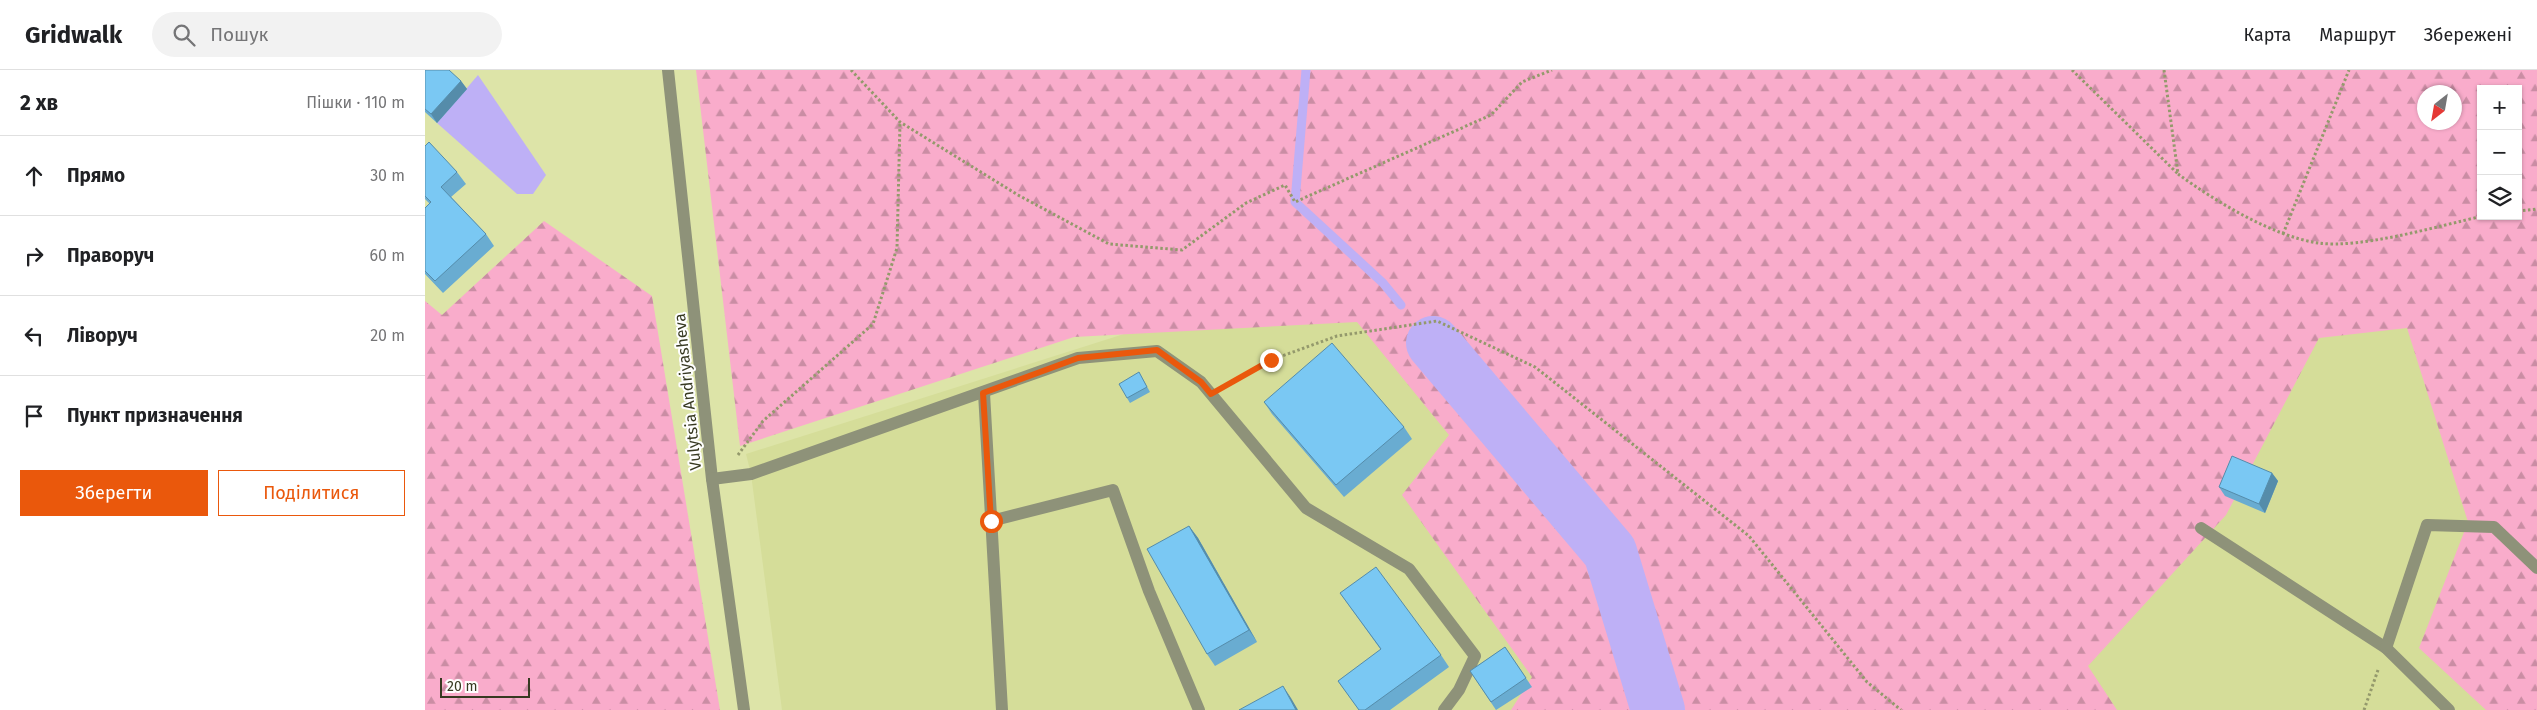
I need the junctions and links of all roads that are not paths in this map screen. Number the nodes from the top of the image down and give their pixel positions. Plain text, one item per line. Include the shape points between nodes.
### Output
1 (668, 70) edge
2 (983, 393) junction
3 (712, 479) junction
4 (991, 521) junction
5 (2201, 528) dead end
6 (2537, 568) edge
7 (2386, 648) junction
8 (744, 710) edge
9 (1002, 710) edge
10 (1199, 710) edge
11 (1443, 710) edge
12 (2449, 710) edge

1 - 3 street, Vulytsia Andriyasheva
2 - 3 street via 751,474
2 - 4 street
2 - 11 street via 1078,358 1157,350 1201,382 1306,508 1409,569 1475,656 1459,690
3 - 8 street, Vulytsia Andriyasheva
4 - 9 street
4 - 10 street via 1113,490 1149,591
5 - 7 street
6 - 7 street via 2493,527 2427,525
7 - 12 street

